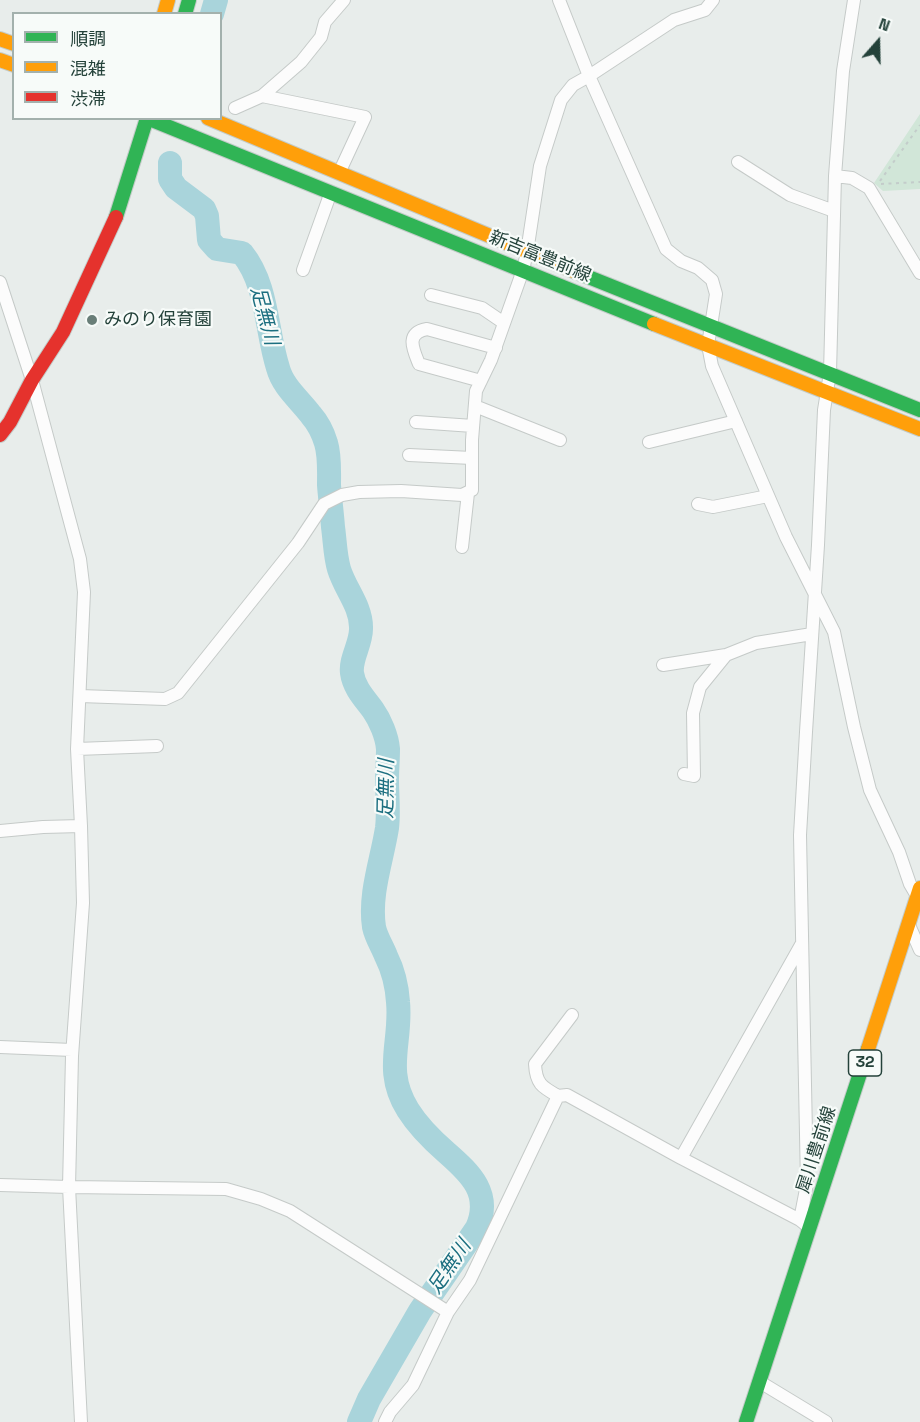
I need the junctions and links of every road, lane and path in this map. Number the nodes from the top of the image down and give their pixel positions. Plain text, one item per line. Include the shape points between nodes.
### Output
1 (344, 0) edge
2 (559, 0) edge
3 (713, 0) edge
4 (854, 0) edge
5 (589, 76) junction
6 (262, 96) junction
7 (235, 108) dead end
8 (146, 120) edge
9 (152, 120) edge
10 (213, 120) edge
11 (920, 125) edge
12 (738, 162) dead end
13 (339, 173) junction
14 (835, 176) junction
15 (920, 182) edge
16 (331, 192) junction
17 (834, 211) junction
18 (527, 252) junction
19 (303, 270) dead end
20 (523, 270) junction
21 (920, 273) edge
22 (0, 282) edge
23 (431, 295) dead end
24 (0, 322) edge
25 (504, 323) junction
26 (14, 324) junction
27 (711, 326) junction
28 (708, 345) junction
29 (495, 348) junction
30 (830, 373) junction
31 (32, 380) junction
32 (481, 381) junction
33 (827, 393) junction
34 (475, 406) junction
35 (920, 410) edge
36 (736, 421) junction
37 (417, 422) dead end
38 (473, 426) junction
39 (920, 429) edge
40 (0, 435) edge
41 (560, 440) dead end
42 (649, 442) dead end
43 (409, 455) dead end
44 (472, 458) junction
45 (468, 493) junction
46 (768, 496) junction
47 (698, 504) dead end
48 (462, 547) dead end
49 (814, 594) junction
50 (812, 634) junction
51 (726, 655) junction
52 (663, 665) dead end
53 (80, 696) junction
54 (157, 746) dead end
55 (76, 749) junction
56 (684, 774) dead end
57 (81, 826) junction
58 (0, 831) edge
59 (918, 892) edge
60 (909, 925) junction
61 (802, 944) junction
62 (920, 950) edge
63 (572, 1015) dead end
64 (0, 1047) edge
65 (72, 1050) junction
66 (558, 1096) junction
67 (681, 1158) junction
68 (0, 1185) edge
69 (69, 1187) junction
70 (805, 1224) junction
71 (448, 1312) junction
72 (760, 1382) junction
73 (81, 1422) edge
74 (385, 1422) edge
75 (746, 1422) edge
76 (826, 1422) edge

1 - 6 street via 325,22 321,37 301,62
2 - 5 street
3 - 5 street via 705,10 674,20
4 - 14 street via 843,71
5 - 18 street via 573,85 561,100 540,166
5 - 27 street via 666,249 712,280 717,294
6 - 7 street
6 - 13 street via 365,117
8 - 31 main road via 119,210 63,332
9 - 16 main road, 新吉富豊前線
10 - 13 main road, 新吉富豊前線
11 - 15 path via 878,184
12 - 17 street via 790,195
13 - 18 main road, 新吉富豊前線
14 - 17 street
14 - 21 street via 852,178 868,188
16 - 19 street
16 - 20 main road, 新吉富豊前線
17 - 30 street
18 - 20 street
18 - 27 main road, 新吉富豊前線
20 - 25 street
20 - 28 main road, 新吉富豊前線
22 - 26 street
23 - 25 street via 482,308
24 - 26 street
25 - 29 street
26 - 31 street
27 - 28 street
27 - 30 main road, 新吉富豊前線
28 - 33 main road, 新吉富豊前線
28 - 36 street via 712,366
29 - 32 street
29 - 32 street via 427,329 415,334 411,345 419,364
30 - 33 street
30 - 35 main road, 新吉富豊前線
31 - 40 main road
31 - 53 street via 80,559 84,592
32 - 34 street
33 - 39 main road, 新吉富豊前線
33 - 49 street
34 - 38 street
34 - 41 street
36 - 42 street
36 - 46 street
37 - 38 street
38 - 44 street
43 - 44 street
44 - 45 street via 472,490
45 - 48 street
45 - 53 street via 359,492 324,504 298,543 178,693 165,699
46 - 47 street via 713,507
46 - 49 street
49 - 50 street
49 - 59 street via 834,632 870,790 910,884
50 - 51 street via 756,643
50 - 61 street via 800,835
51 - 52 street
51 - 56 street via 700,687 693,712 694,776
53 - 55 street
54 - 55 street
55 - 57 street
57 - 58 street
57 - 65 street via 82,903
59 - 60 main road, 犀川豊前線 / 32
60 - 62 street
60 - 70 main road, 犀川豊前線 / 32
61 - 67 street
61 - 70 street
63 - 66 street via 535,1064 542,1086
64 - 65 street
65 - 69 street
66 - 67 street via 567,1095
66 - 71 street via 470,1280
67 - 70 street
68 - 69 street
69 - 71 street via 226,1189 261,1199 290,1210
69 - 73 street
70 - 72 main road, 犀川豊前線 / 32
71 - 74 street via 413,1385
72 - 75 main road, 犀川豊前線 / 32
72 - 76 street

